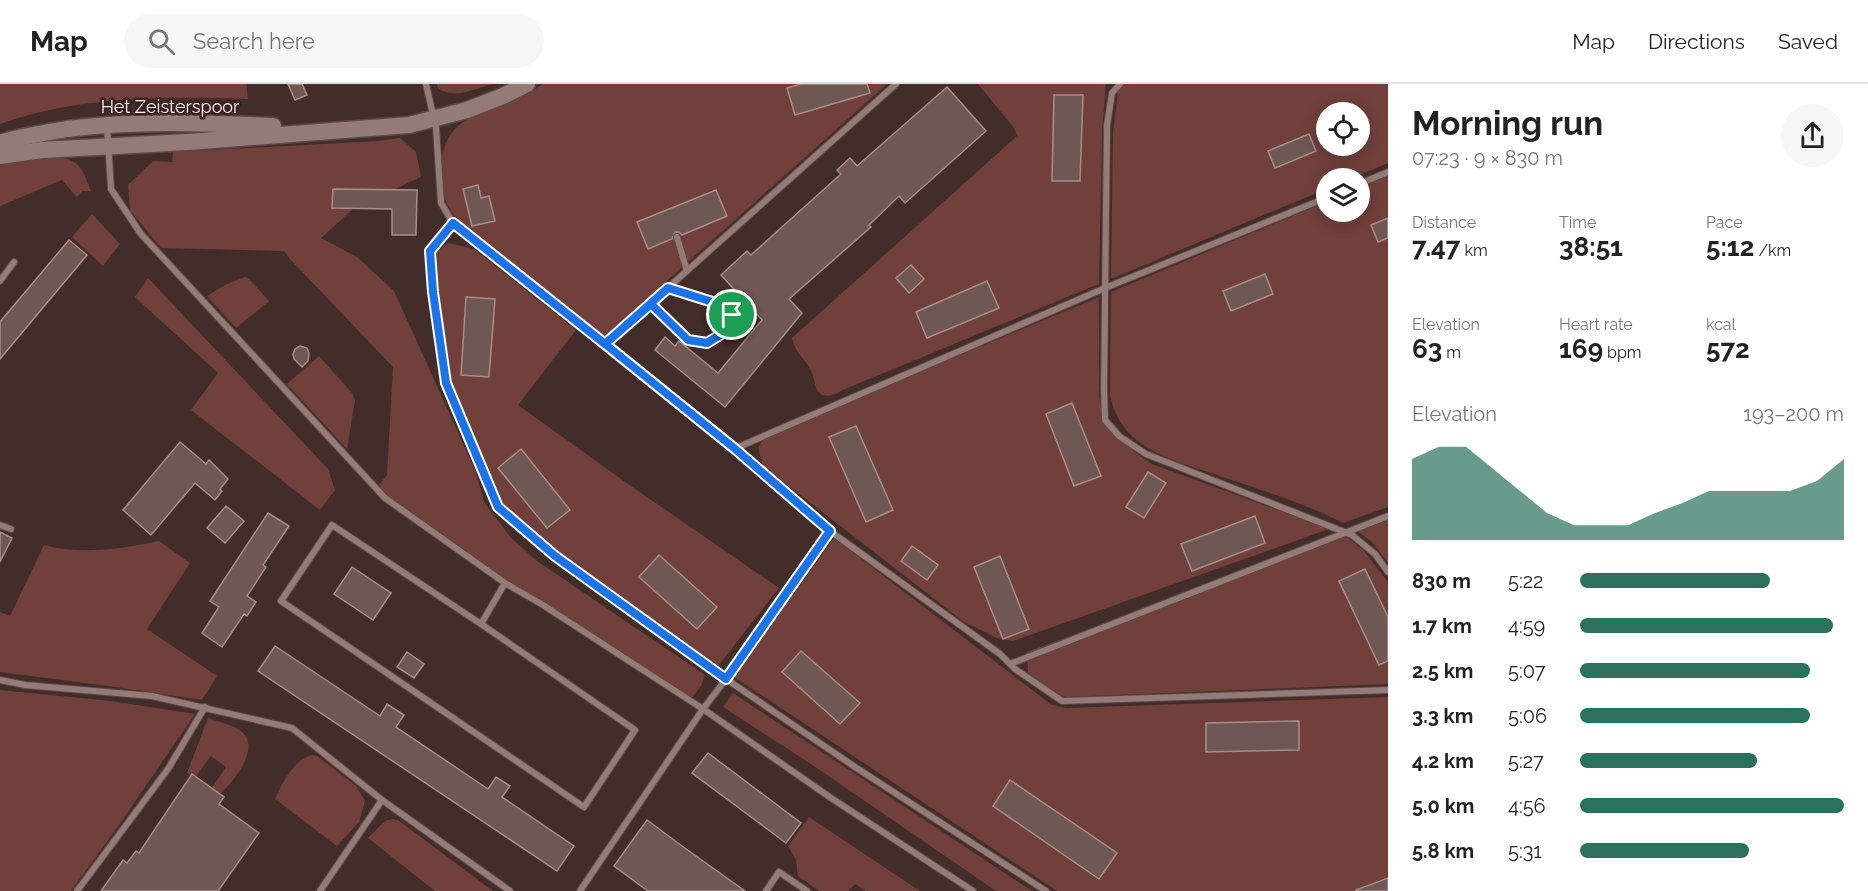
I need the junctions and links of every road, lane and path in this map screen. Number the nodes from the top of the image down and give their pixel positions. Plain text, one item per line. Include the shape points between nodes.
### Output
1 (426, 84) edge
2 (527, 84) edge
3 (896, 84) edge
4 (1120, 84) edge
5 (434, 120) junction
6 (107, 124) junction
7 (343, 129) junction
8 (0, 143) edge
9 (108, 146) junction
10 (0, 156) edge
11 (1388, 172) edge
12 (1370, 179) edge
13 (1316, 202) edge
14 (453, 223) junction
15 (677, 237) dead end
16 (14, 262) dead end
17 (687, 271) junction
18 (0, 281) edge
19 (668, 288) junction
20 (1105, 288) junction
21 (651, 304) junction
22 (605, 344) junction
23 (734, 448) junction
24 (1388, 516) edge
25 (0, 525) edge
26 (10, 530) dead end
27 (830, 531) junction
28 (1346, 532) junction
29 (1388, 572) edge
30 (505, 584) junction
31 (482, 624) junction
32 (1010, 664) junction
33 (726, 679) junction
34 (0, 680) edge
35 (1388, 690) edge
36 (205, 707) junction
37 (703, 709) junction
38 (382, 800) junction
39 (77, 891) edge
40 (320, 891) edge
41 (510, 891) edge
42 (580, 891) edge
43 (766, 891) edge
44 (807, 891) edge
45 (973, 891) edge
46 (1046, 891) edge

1 - 5 lane
2 - 5 street, Het Zeisterspoor via 494,100
3 - 17 lane
4 - 20 lane via 1112,93 1107,125
5 - 7 street, Het Zeisterspoor
5 - 14 lane via 441,203
6 - 7 street, Het Zeisterspoor via 189,122
6 - 8 street, Het Zeisterspoor
6 - 9 lane
7 - 9 street, Het Zeisterspoor
9 - 10 street, Het Zeisterspoor
9 - 30 lane via 111,189 141,234 385,498
11 - 12 lane
13 - 20 lane
14 - 22 lane
14 - 33 lane via 430,251 446,383 498,507 555,556
15 - 17 lane
16 - 18 lane
17 - 19 lane
19 - 21 lane
19 - 21 lane via 719,304 732,315 728,330 707,343 688,340
20 - 23 lane
20 - 28 lane via 1106,420 1119,436 1146,454
21 - 22 lane
22 - 23 lane
23 - 27 lane
24 - 28 lane
25 - 26 lane
27 - 32 lane
27 - 33 lane
28 - 29 lane via 1375,554
28 - 32 lane
30 - 31 lane
30 - 37 lane
31 - 31 lane via 635,730 584,807 280,601 332,525
32 - 35 lane via 1062,701
33 - 37 lane
33 - 46 lane
34 - 36 lane via 152,696
36 - 38 lane via 292,728
36 - 39 lane via 168,769
37 - 42 lane
37 - 45 lane
38 - 40 lane
38 - 41 lane
43 - 44 lane via 779,872

